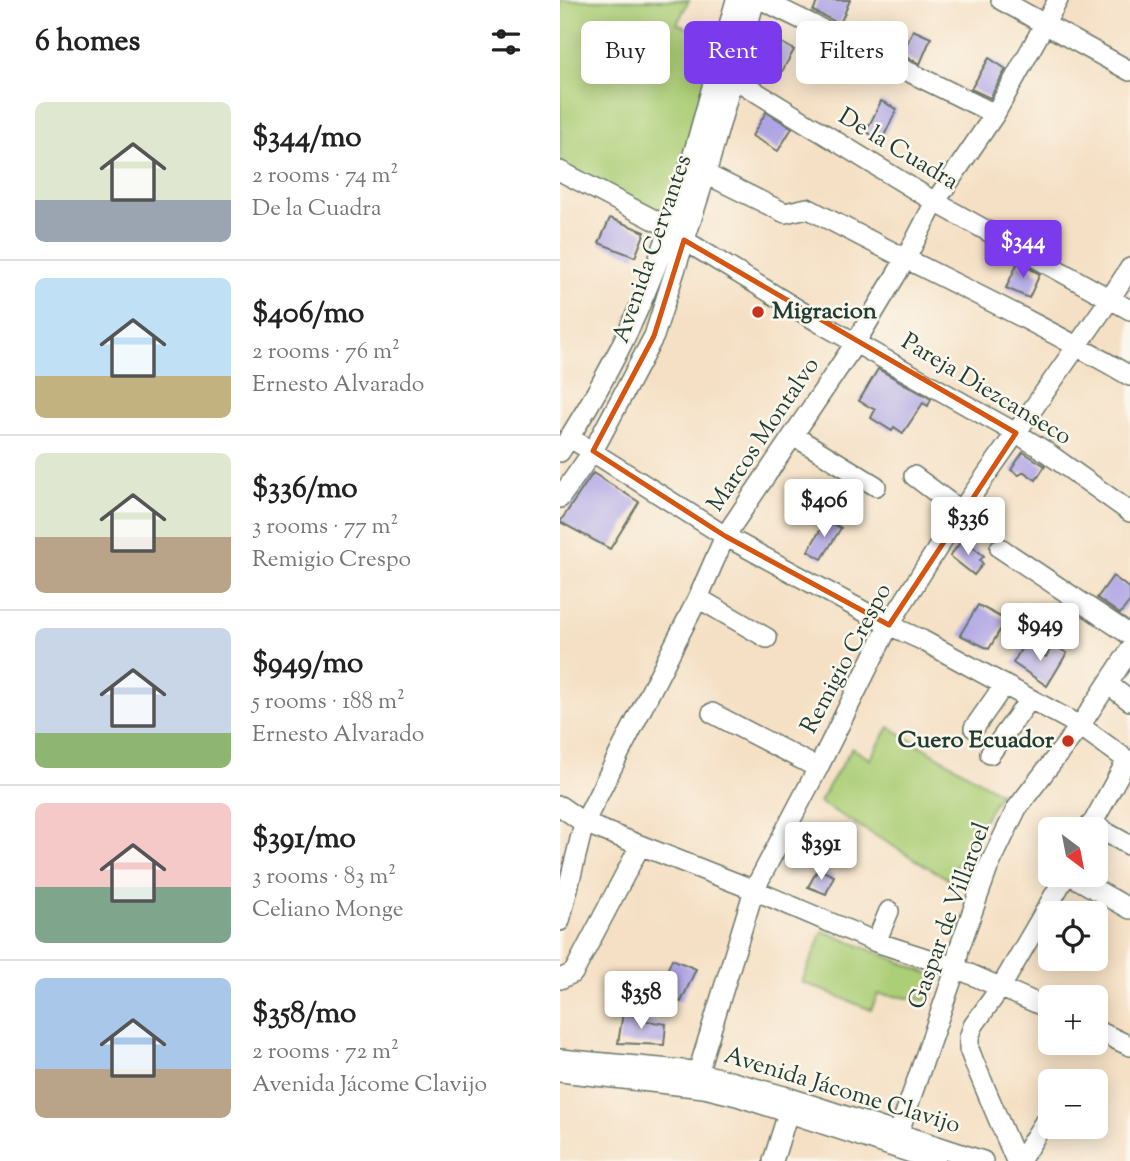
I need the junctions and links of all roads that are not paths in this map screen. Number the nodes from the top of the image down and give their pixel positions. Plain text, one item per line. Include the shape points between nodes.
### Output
1 (736, 0) edge
2 (755, 0) edge
3 (762, 0) edge
4 (1001, 0) edge
5 (1058, 0) edge
6 (733, 21) edge
7 (746, 21) edge
8 (1045, 23) junction
9 (1130, 71) edge
10 (721, 84) edge
11 (722, 84) edge
12 (739, 84) edge
13 (995, 114) junction
14 (560, 171) edge
15 (706, 174) junction
16 (935, 202) junction
17 (677, 234) junction
18 (905, 260) junction
19 (1130, 268) edge
20 (1110, 299) junction
21 (1130, 310) edge
22 (856, 342) junction
23 (1077, 345) junction
24 (1130, 376) edge
25 (1016, 433) junction
26 (794, 436) junction
27 (565, 444) edge
28 (593, 451) junction
29 (914, 476) dead end
30 (876, 486) dead end
31 (560, 498) edge
32 (961, 511) junction
33 (1130, 512) edge
34 (725, 536) junction
35 (1000, 548) dead end
36 (698, 598) junction
37 (888, 625) junction
38 (1130, 635) edge
39 (766, 638) dead end
40 (1130, 650) edge
41 (1108, 684) junction
42 (1004, 685) junction
43 (1030, 699) junction
44 (1130, 701) edge
45 (712, 713) dead end
46 (1080, 726) junction
47 (974, 728) dead end
48 (990, 754) dead end
49 (1129, 761) edge
50 (818, 768) junction
51 (560, 806) edge
52 (1096, 817) edge
53 (584, 824) junction
54 (1108, 835) edge
55 (1129, 845) edge
56 (639, 846) junction
57 (1061, 887) edge
58 (1090, 887) edge
59 (754, 890) junction
60 (1130, 909) edge
61 (889, 911) dead end
62 (560, 921) edge
63 (876, 943) junction
64 (956, 968) junction
65 (560, 979) edge
66 (1001, 987) junction
67 (1038, 1004) edge
68 (1108, 1036) edge
69 (1130, 1046) edge
70 (560, 1059) edge
71 (560, 1072) edge
72 (698, 1072) junction
73 (788, 1113) junction
74 (1038, 1131) edge
75 (896, 1140) junction
76 (773, 1161) edge
77 (936, 1161) edge
78 (983, 1161) edge
79 (1018, 1161) edge

1 - 6 street, Avenida Cervantes
2 - 7 street, Avenida Cervantes
3 - 13 street
4 - 8 street
5 - 8 street, Marcos Montalvo
8 - 9 street
8 - 13 street, Marcos Montalvo
10 - 17 street, Avenida Cervantes
11 - 15 street, Avenida Cervantes
12 - 16 street, De la Cuadra
13 - 16 street, Marcos Montalvo
14 - 17 street, Pareja Diezcanseco
15 - 17 street, Avenida Cervantes
15 - 18 street via 785,213 807,208
16 - 18 street, Marcos Montalvo
16 - 20 street, De la Cuadra
17 - 22 street, Pareja Diezcanseco
17 - 27 street, Avenida Cervantes via 623,343
17 - 28 street, Avenida Cervantes via 654,336
18 - 22 street, Marcos Montalvo
18 - 23 street
19 - 20 street, Remigio Crespo
20 - 21 street, De la Cuadra
20 - 23 street, Remigio Crespo
22 - 25 street, Pareja Diezcanseco
22 - 26 street, Marcos Montalvo
23 - 24 street
23 - 25 street, Remigio Crespo
25 - 32 street, Remigio Crespo
25 - 33 street, Pareja Diezcanseco
26 - 30 street
26 - 34 street, Marcos Montalvo
27 - 28 street
28 - 31 street, Avenida Cervantes
28 - 34 street
29 - 32 street
32 - 37 street, Remigio Crespo
34 - 36 street, Marcos Montalvo
34 - 37 street
35 - 38 street
36 - 39 street
36 - 53 street, Marcos Montalvo
37 - 42 street
37 - 50 street, Remigio Crespo
40 - 41 street, Gaspar de Villaroel
41 - 44 street
41 - 46 street, Gaspar de Villaroel
42 - 43 street
42 - 47 street
43 - 46 street
43 - 48 street
45 - 50 street
46 - 49 street
46 - 64 street, Gaspar de Villaroel via 1017,808 998,845
49 - 52 street
50 - 59 street, Remigio Crespo
51 - 53 street
53 - 56 street
53 - 62 street, Marcos Montalvo
54 - 55 street
56 - 59 street
56 - 65 street via 576,968
57 - 66 street
58 - 60 street
59 - 63 street
59 - 72 street, Remigio Crespo
61 - 63 street
63 - 64 street
64 - 66 street
64 - 75 street, Gaspar de Villaroel
66 - 67 street
66 - 79 street via 973,1026 969,1049
68 - 69 street
70 - 72 street, Avenida Jácome Clavijo
71 - 73 street, Avenida Jácome Clavijo via 704,1088
72 - 75 street, Avenida Jácome Clavijo
73 - 75 street, Avenida Jácome Clavijo
73 - 76 street
74 - 79 street
75 - 77 street, Avenida Jácome Clavijo
75 - 78 street, Avenida Jácome Clavijo

